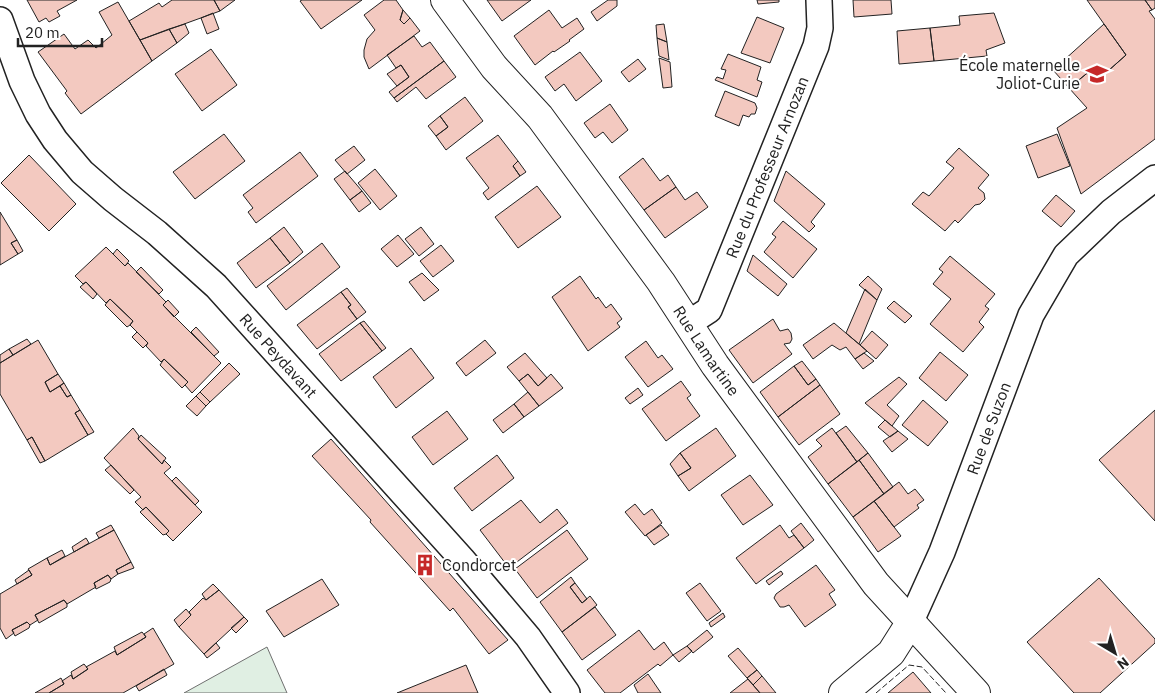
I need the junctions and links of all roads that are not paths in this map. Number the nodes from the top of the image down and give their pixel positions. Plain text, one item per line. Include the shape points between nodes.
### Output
1 (445, 0) edge
2 (819, 0) edge
3 (0, 20) edge
4 (1155, 178) edge
5 (688, 323) junction
6 (910, 623) junction
7 (567, 693) edge
8 (843, 693) edge
9 (976, 693) edge

1 - 5 street, Rue Lamartine via 494,67 540,116
2 - 5 street, Rue du Professeur Arnozan via 820,28 816,46 709,310
3 - 7 street, Rue Peydavant via 22,81 55,140 82,172 157,232 216,286 462,559 528,637
4 - 6 street, Rue de Suzon via 1110,212 1066,255 1031,315 942,552
5 - 6 street, Rue Lamartine via 715,365 871,577
6 - 8 street, Rue de Suzon via 891,653
6 - 9 street, Rue Lamartine

